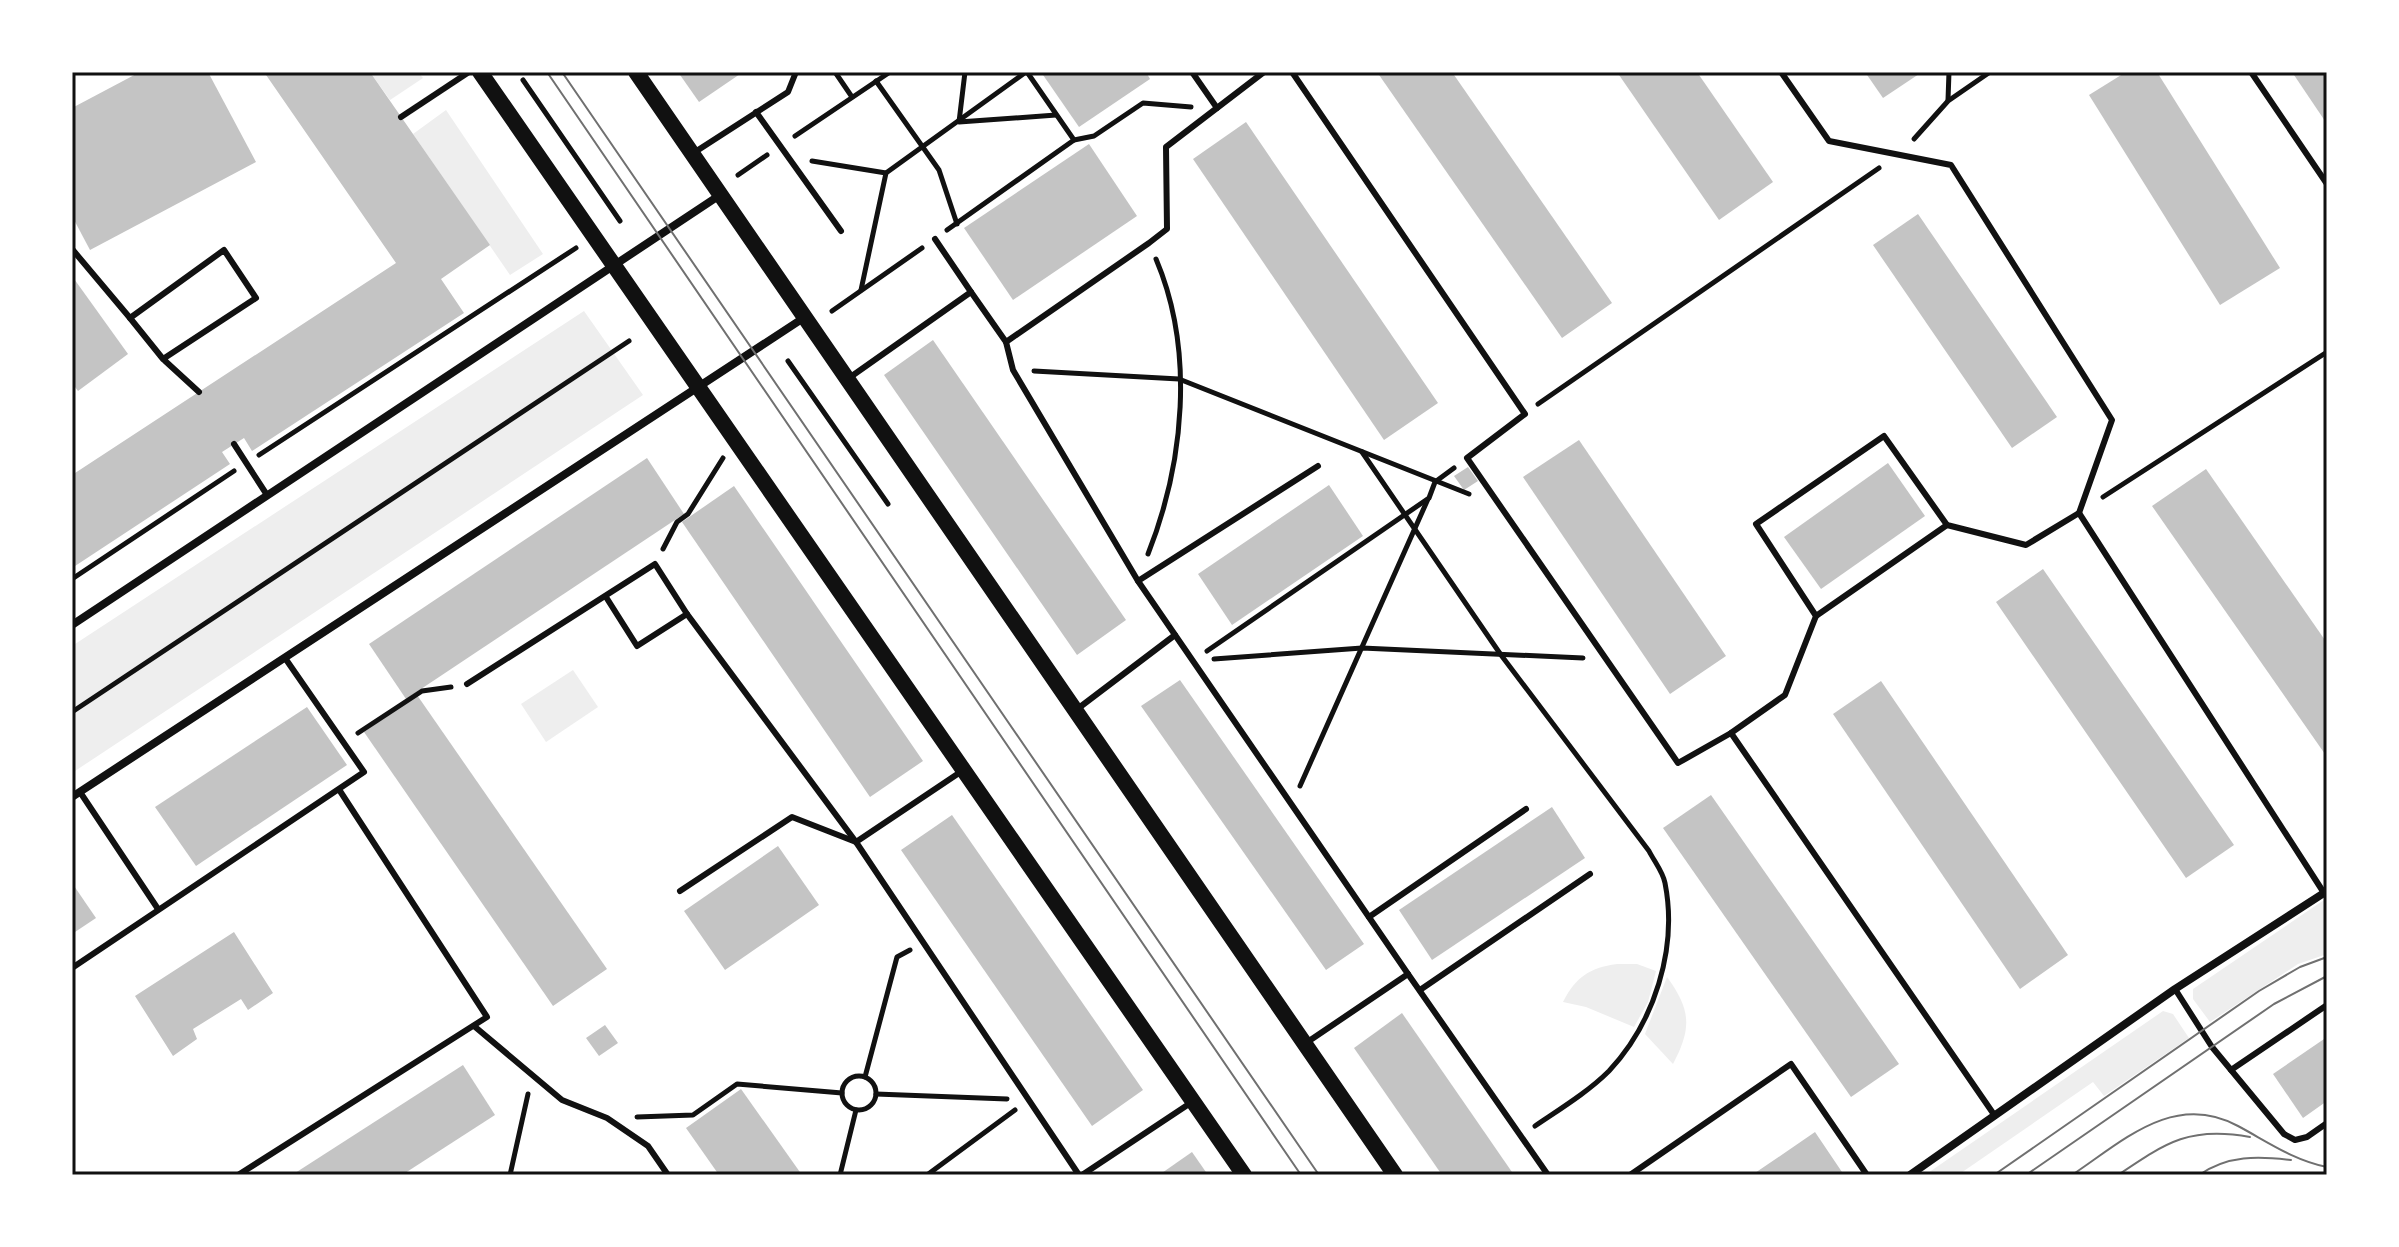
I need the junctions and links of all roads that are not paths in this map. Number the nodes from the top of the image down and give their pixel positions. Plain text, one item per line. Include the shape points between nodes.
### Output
1 (469, 72) edge
2 (480, 72) edge
3 (636, 72) edge
4 (796, 72) edge
5 (1192, 72) edge
6 (1264, 72) edge
7 (1292, 72) edge
8 (1781, 72) edge
9 (2251, 72) edge
10 (1217, 108) junction
11 (756, 112) junction
12 (401, 117) dead end
13 (692, 154) junction
14 (2327, 184) edge
15 (720, 195) junction
16 (841, 231) dead end
17 (935, 239) road end
18 (72, 249) edge
19 (613, 267) junction
20 (971, 292) junction
21 (805, 317) junction
22 (130, 318) junction
23 (1006, 342) junction
24 (163, 359) junction
25 (847, 379) junction
26 (697, 387) junction
27 (199, 392) dead end
28 (234, 444) dead end
29 (1318, 466) dead end
30 (267, 495) junction
31 (2079, 513) junction
32 (1947, 525) junction
33 (1138, 581) junction
34 (606, 597) junction
35 (687, 614) junction
36 (1816, 616) junction
37 (72, 625) edge
38 (1175, 635) junction
39 (285, 658) junction
40 (467, 684) road end
41 (1075, 710) junction
42 (1731, 733) junction
43 (965, 769) junction
44 (340, 791) junction
45 (76, 795) edge
46 (1526, 809) dead end
47 (856, 842) junction
48 (1590, 874) dead end
49 (680, 891) dead end
50 (2326, 892) edge
51 (158, 909) junction
52 (1369, 917) junction
53 (72, 968) edge
54 (1408, 974) junction
55 (2175, 989) junction
56 (1420, 990) junction
57 (2327, 1005) edge
58 (474, 1026) junction
59 (1304, 1045) junction
60 (2231, 1070) junction
61 (1192, 1102) junction
62 (1995, 1116) junction
63 (2327, 1123) edge
64 (238, 1175) edge
65 (668, 1175) edge
66 (1021, 1175) edge
67 (1044, 1175) edge
68 (1081, 1175) edge
69 (1244, 1175) edge
70 (1395, 1175) edge
71 (1548, 1175) edge
72 (1630, 1175) edge
73 (1867, 1175) edge
74 (1910, 1175) edge

1 - 12 lane
2 - 19 main road
3 - 13 main road
4 - 11 lane via 788,92
5 - 10 lane
6 - 10 lane
7 - 42 lane via 1525,414 1467,458 1678,763
8 - 31 lane via 1829,141 1951,165 2112,420
9 - 14 lane
10 - 23 lane via 1166,147 1167,229
11 - 13 lane
11 - 16 lane
13 - 15 main road
15 - 19 street
15 - 21 main road
17 - 20 lane
18 - 22 lane
19 - 26 main road
19 - 30 street
20 - 23 lane
20 - 25 lane
21 - 25 main road
21 - 26 street
22 - 24 lane
22 - 24 lane via 224,250 256,298
23 - 33 lane via 1013,370
24 - 27 lane
25 - 41 main road
26 - 39 street
26 - 43 main road
28 - 30 lane
29 - 33 lane
30 - 37 street
31 - 32 lane via 2026,545
31 - 50 lane
32 - 36 lane
32 - 36 lane via 1884,436 1756,524
33 - 38 lane
34 - 35 lane via 637,646
34 - 35 lane via 655,564
34 - 40 lane
35 - 47 lane
36 - 42 lane via 1785,695
38 - 41 lane
38 - 52 lane
39 - 44 lane via 364,772
39 - 45 street
41 - 59 main road
42 - 62 lane
43 - 47 lane
43 - 61 main road
44 - 51 lane
44 - 58 lane via 487,1017
45 - 51 lane
46 - 52 lane
47 - 49 lane via 792,817
47 - 68 lane
48 - 56 lane
50 - 55 street
51 - 53 lane
52 - 54 lane
54 - 56 lane
54 - 59 lane
55 - 60 lane
55 - 62 street
56 - 71 lane
57 - 60 lane
58 - 64 lane
58 - 65 lane via 562,1100 607,1118 648,1146
59 - 70 main road
60 - 63 lane via 2284,1134 2295,1140 2307,1137
61 - 68 lane
61 - 69 main road
62 - 74 street
66 - 67 lane
72 - 73 lane via 1791,1064

